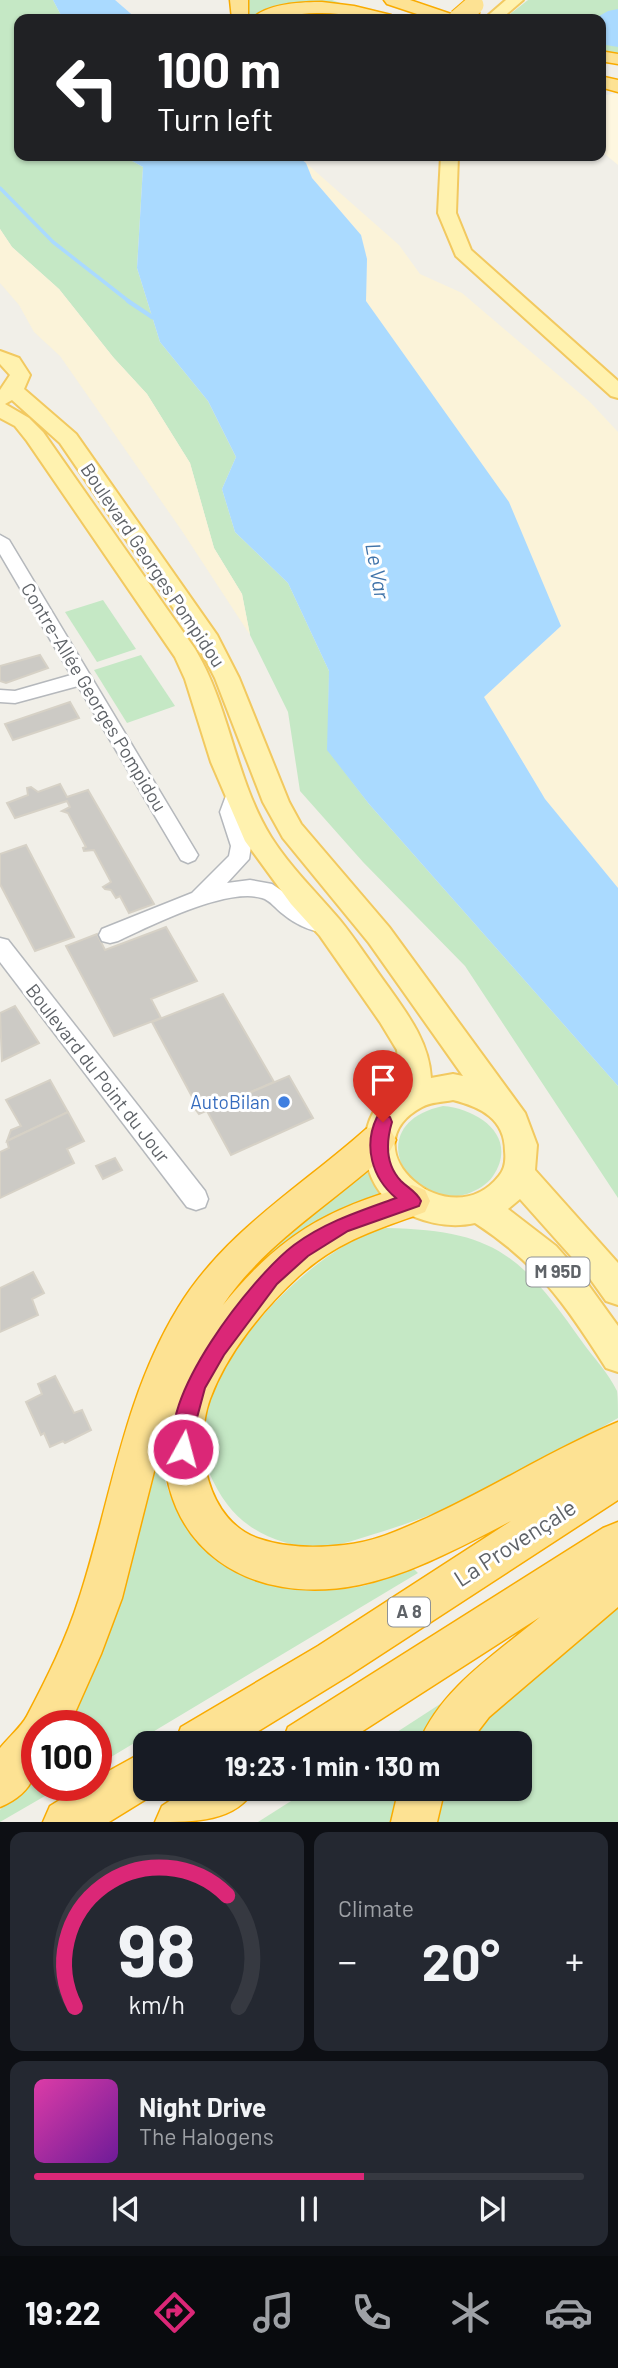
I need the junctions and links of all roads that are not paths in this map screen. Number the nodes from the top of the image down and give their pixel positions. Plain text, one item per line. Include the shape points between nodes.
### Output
1 (355, 0) edge
2 (393, 0) edge
3 (515, 0) edge
4 (485, 9) edge
5 (272, 14) edge
6 (367, 14) edge
7 (412, 14) edge
8 (449, 161) edge
9 (0, 357) edge
10 (618, 392) edge
11 (4, 399) edge
12 (0, 540) edge
13 (82, 678) junction
14 (0, 696) edge
15 (237, 790) junction
16 (188, 855) dead end
17 (195, 900) junction
18 (330, 928) junction
19 (110, 935) dead end
20 (0, 946) edge
21 (416, 1094) junction
22 (499, 1105) junction
23 (378, 1140) junction
24 (519, 1173) junction
25 (195, 1199) dead end
26 (412, 1201) junction
27 (478, 1208) junction
28 (618, 1290) edge
29 (618, 1356) edge
30 (617, 1454) edge
31 (618, 1543) edge
32 (618, 1580) edge
33 (53, 1710) edge
34 (217, 1731) edge
35 (323, 1731) edge
36 (450, 1731) edge
37 (21, 1757) edge
38 (133, 1781) edge
39 (0, 1784) edge
40 (211, 1801) edge
41 (419, 1801) edge
42 (66, 1822) edge
43 (178, 1822) edge
44 (414, 1822) edge

1 - 7 highway
2 - 7 highway
3 - 4 main road
5 - 6 highway via 321,6
8 - 10 main road via 447,213 463,252
9 - 11 main road via 18,368 20,375
11 - 15 main road, Boulevard Georges Pompidou via 36,437 186,654
11 - 22 main road, Boulevard Georges Pompidou via 68,439 208,641 292,831 379,935
12 - 13 street, Contre-Allée Georges Pompidou
13 - 14 street via 15,697
13 - 16 street, Contre-Allée Georges Pompidou
15 - 17 street via 230,812 241,846 239,859
15 - 18 main road, Boulevard Georges Pompidou via 259,841
17 - 18 street via 246,887 265,890
17 - 19 street
18 - 21 main road, Boulevard Georges Pompidou via 411,1047
20 - 25 street, Boulevard du Point du Jour
21 - 22 main road via 453,1087
21 - 23 main road via 395,1106 383,1122
22 - 24 main road via 519,1133 523,1152
23 - 26 main road via 381,1163 393,1184
23 - 33 highway via 273,1225 234,1263 193,1318 149,1413 105,1581 87,1636
24 - 27 main road via 493,1202
24 - 28 main road, M 95D
26 - 27 main road via 452,1212
26 - 30 highway via 342,1225 301,1250 270,1278 217,1349 189,1404 183,1449 190,1491 212,1530 258,1559 302,1567 346,1566 405,1550
27 - 29 main road, M 95D via 531,1244 552,1265
30 - 34 highway, La Provençale / A 8 via 333,1661
31 - 35 highway
32 - 36 highway via 473,1701
37 - 39 highway
38 - 42 highway
40 - 43 highway
41 - 44 highway

